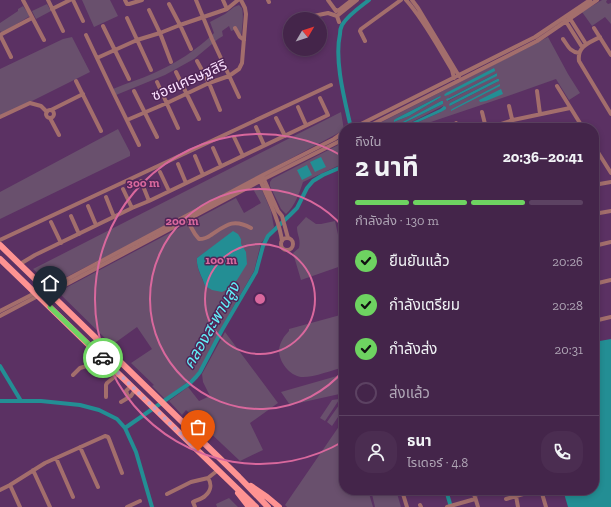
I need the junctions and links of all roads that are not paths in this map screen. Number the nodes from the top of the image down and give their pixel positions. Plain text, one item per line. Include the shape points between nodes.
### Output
1 (23, 0) edge
2 (48, 0) edge
3 (72, 0) edge
4 (142, 0) edge
5 (196, 0) edge
6 (223, 0) edge
7 (240, 0) edge
8 (328, 0) edge
9 (352, 0) edge
10 (357, 0) edge
11 (401, 0) edge
12 (406, 0) edge
13 (412, 0) edge
14 (590, 0) edge
15 (597, 0) edge
16 (125, 1) edge
17 (169, 4) dead end
18 (52, 9) junction
19 (227, 9) junction
20 (149, 10) dead end
21 (327, 13) edge
22 (337, 16) junction
23 (32, 18) junction
24 (127, 18) dead end
25 (203, 18) junction
26 (567, 18) junction
27 (83, 21) dead end
28 (338, 22) dead end
29 (425, 22) junction
30 (180, 24) junction
31 (103, 26) dead end
32 (235, 28) dead end
33 (594, 28) dead end
34 (63, 30) dead end
35 (160, 33) junction
36 (0, 35) edge
37 (86, 35) dead end
38 (600, 37) junction
39 (564, 39) dead end
40 (44, 40) dead end
41 (137, 40) junction
42 (244, 40) junction
43 (365, 41) dead end
44 (586, 44) junction
45 (582, 47) junction
46 (191, 49) dead end
47 (115, 50) junction
48 (579, 53) junction
49 (611, 55) edge
50 (11, 57) dead end
51 (97, 58) junction
52 (495, 60) junction
53 (196, 61) dead end
54 (171, 62) dead end
55 (151, 70) dead end
56 (176, 72) dead end
57 (229, 76) junction
58 (457, 76) junction
59 (128, 79) dead end
60 (460, 80) junction
61 (76, 81) dead end
62 (157, 82) dead end
63 (455, 82) junction
64 (209, 83) junction
65 (331, 85) dead end
66 (557, 86) dead end
67 (134, 91) dead end
68 (537, 91) dead end
69 (187, 93) junction
70 (83, 94) junction
71 (238, 97) dead end
72 (320, 98) dead end
73 (167, 103) junction
74 (509, 106) dead end
75 (298, 107) dead end
76 (570, 108) junction
77 (220, 110) dead end
78 (49, 111) junction
79 (145, 112) junction
80 (482, 112) dead end
81 (540, 114) junction
82 (611, 114) edge
83 (0, 117) edge
84 (276, 118) dead end
85 (198, 119) dead end
86 (127, 120) junction
87 (513, 120) junction
88 (362, 123) edge
89 (375, 123) edge
90 (485, 123) edge
91 (503, 123) edge
92 (513, 123) edge
93 (580, 123) edge
94 (306, 126) junction
95 (256, 127) dead end
96 (178, 128) dead end
97 (101, 131) dead end
98 (59, 135) dead end
99 (285, 136) junction
100 (339, 136) edge
101 (157, 137) dead end
102 (234, 137) dead end
103 (339, 141) edge
104 (139, 145) dead end
105 (264, 146) junction
106 (213, 148) dead end
107 (195, 156) dead end
108 (242, 156) junction
109 (600, 157) edge
110 (178, 164) dead end
111 (221, 166) junction
112 (160, 172) dead end
113 (611, 173) edge
114 (203, 175) junction
115 (261, 178) junction
116 (141, 181) dead end
117 (611, 182) edge
118 (186, 183) junction
119 (599, 184) edge
120 (123, 189) dead end
121 (169, 191) junction
122 (106, 197) dead end
123 (149, 201) junction
124 (88, 206) dead end
125 (132, 208) junction
126 (611, 211) edge
127 (277, 212) junction
128 (599, 213) edge
129 (71, 216) dead end
130 (114, 217) junction
131 (187, 220) junction
132 (51, 222) dead end
133 (96, 225) junction
134 (251, 228) dead end
135 (79, 234) junction
136 (288, 238) junction
137 (0, 240) edge
138 (282, 241) junction
139 (611, 242) edge
140 (61, 243) junction
141 (0, 245) edge
142 (599, 245) edge
143 (0, 259) edge
144 (20, 264) junction
145 (3, 266) edge
146 (611, 280) edge
147 (599, 283) edge
148 (48, 291) junction
149 (38, 295) junction
150 (0, 311) edge
151 (0, 316) edge
152 (611, 317) edge
153 (599, 319) edge
154 (102, 357) junction
155 (118, 374) junction
156 (73, 375) dead end
157 (135, 390) junction
158 (106, 397) dead end
159 (121, 402) dead end
160 (80, 447) junction
161 (56, 458) junction
162 (33, 470) junction
163 (218, 470) junction
164 (122, 473) dead end
165 (239, 476) junction
166 (208, 478) junction
167 (10, 485) junction
168 (233, 485) junction
169 (98, 487) dead end
170 (0, 490) edge
171 (167, 494) dead end
172 (403, 495) edge
173 (474, 495) edge
174 (520, 495) edge
175 (542, 495) edge
176 (516, 496) junction
177 (73, 497) dead end
178 (506, 499) dead end
179 (140, 501) dead end
180 (20, 507) edge
181 (50, 507) edge
182 (128, 507) edge
183 (196, 507) edge
184 (249, 507) edge
185 (256, 507) edge
186 (268, 507) edge
187 (279, 507) edge
188 (407, 507) edge
189 (447, 507) edge
190 (478, 507) edge
191 (518, 507) edge
192 (546, 507) edge

1 - 23 street
2 - 18 street
3 - 18 street
3 - 27 street
4 - 16 street via 129,4
5 - 25 street
6 - 19 street
7 - 19 street, ซอยเศรษฐสิริ
7 - 42 street, ซอยเศรษฐสิริ via 246,14
8 - 9 street via 336,11
10 - 22 street
11 - 43 street via 361,29 360,34
12 - 29 street
13 - 29 street
14 - 26 street
15 - 26 street
17 - 30 street
18 - 34 street
19 - 25 street, ซอยเศรษฐสิริ
20 - 35 street
21 - 22 street
22 - 28 street
23 - 36 street
23 - 40 street
24 - 41 street
25 - 30 street, ซอยเศรษฐสิริ
25 - 57 street
26 - 44 street
26 - 45 street
26 - 52 street
29 - 58 street
30 - 35 street, ซอยเศรษฐสิริ
30 - 46 street
31 - 47 street
32 - 42 street
33 - 38 street
35 - 41 street, ซอยเศรษฐสิริ
35 - 54 street
36 - 50 street
37 - 51 street
38 - 44 street
38 - 49 street
39 - 48 street via 570,50
41 - 47 street, ซอยเศรษฐสิริ
41 - 55 street
42 - 57 street, ซอยเศรษฐสิริ via 242,64
44 - 45 street
45 - 48 street
47 - 51 street, ซอยเศรษฐสิริ
47 - 59 street
48 - 82 street via 578,61
51 - 86 street
52 - 58 street
52 - 60 street
53 - 64 street
56 - 69 street
57 - 64 street, ซอยเศรษฐสิริ
57 - 71 street
58 - 60 street
58 - 63 street
58 - 88 street
60 - 63 street
61 - 70 street
62 - 73 street
63 - 89 street
64 - 69 street, ซอยเศรษฐสิริ
64 - 77 street
65 - 137 street
66 - 76 street
67 - 79 street
68 - 81 street
69 - 73 street, ซอยเศรษฐสิริ
69 - 85 street
70 - 78 street
70 - 97 street
72 - 94 street via 328,115
73 - 79 street, ซอยเศรษฐสิริ
73 - 96 street
74 - 87 street
75 - 94 street
76 - 81 street
76 - 93 street
78 - 83 street via 30,103
78 - 98 street via 47,115
79 - 86 street, ซอยเศรษฐสิริ
79 - 101 street
80 - 90 street
81 - 87 street
84 - 99 street
86 - 104 street
87 - 91 street
87 - 92 street
94 - 99 street
95 - 105 street
99 - 105 street
100 - 115 street
102 - 108 street
103 - 115 street
105 - 108 street
106 - 111 street
107 - 114 street
108 - 111 street
109 - 113 street
110 - 118 street
111 - 114 street
112 - 121 street
114 - 118 street
115 - 127 street
115 - 131 street
115 - 148 street
116 - 123 street
117 - 119 street
118 - 121 street
120 - 125 street
121 - 123 street
122 - 130 street
123 - 125 street
124 - 133 street
125 - 130 street
126 - 128 street
127 - 136 street via 282,216
127 - 138 street
129 - 135 street
130 - 133 street
131 - 134 street via 199,239 206,238 231,224 239,223
131 - 148 street
132 - 140 street
133 - 135 street
135 - 140 street
136 - 138 street
136 - 138 street via 294,243 290,249 283,248
139 - 142 street
140 - 144 street
141 - 144 main road
143 - 145 main road
144 - 148 main road
145 - 149 main road
146 - 147 street
148 - 165 main road
149 - 150 street via 33,294
149 - 151 street
149 - 154 main road
152 - 153 street
154 - 155 main road
154 - 156 street via 93,364 80,368
155 - 157 main road
155 - 158 street via 106,385
157 - 159 street
157 - 163 main road
160 - 161 street
160 - 164 street via 108,437
160 - 169 street
161 - 162 street
161 - 177 street
162 - 167 street
162 - 181 street
163 - 166 street
163 - 168 main road
165 - 186 main road
165 - 187 main road
166 - 171 street via 192,482
166 - 183 street via 210,487 206,496 193,502
167 - 170 street
167 - 180 street
168 - 184 main road
168 - 185 main road
172 - 188 street
173 - 189 street via 459,504
173 - 190 street
174 - 176 street
175 - 192 street
176 - 178 street
176 - 191 street
179 - 182 street

